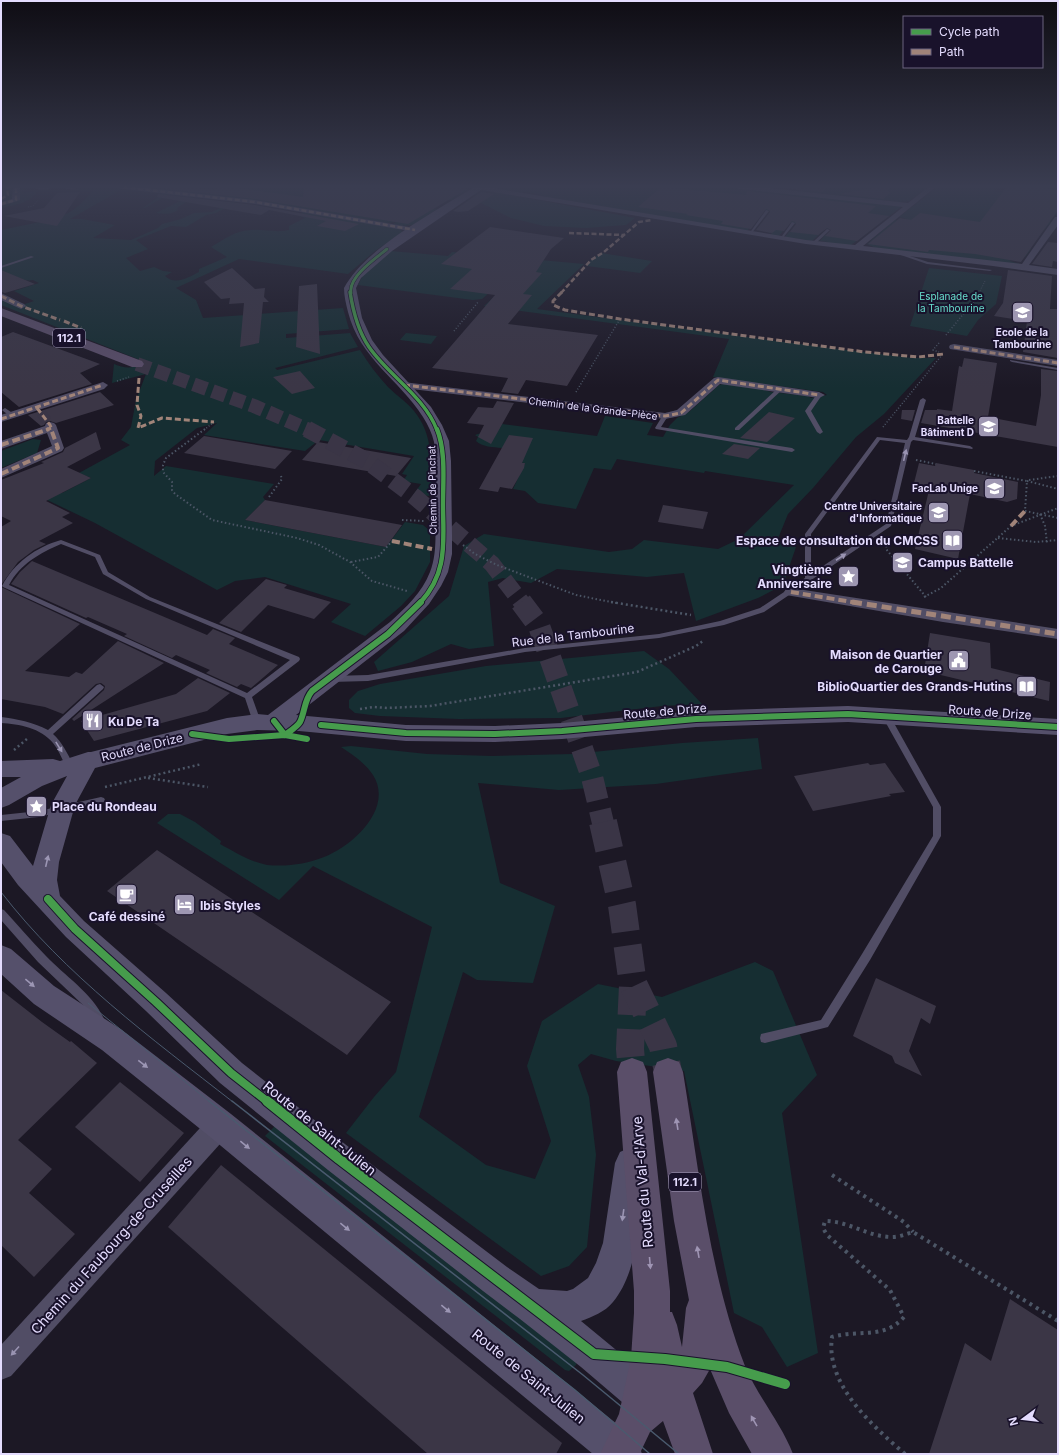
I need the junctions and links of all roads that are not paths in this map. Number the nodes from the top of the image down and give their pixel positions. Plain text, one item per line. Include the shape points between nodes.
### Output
1 (382, 253) edge
2 (898, 253) edge
3 (1034, 253) edge
4 (32, 257) dead end
5 (1, 267) edge
6 (1024, 267) junction
7 (1058, 272) edge
8 (1, 296) edge
9 (21, 306) dead end
10 (1, 312) edge
11 (954, 347) dead end
12 (1012, 361) dead end
13 (1058, 363) edge
14 (1058, 368) edge
15 (136, 370) tunnel mouth
16 (103, 385) road end
17 (403, 385) junction
18 (780, 389) junction
19 (819, 395) joint
20 (923, 400) dead end
21 (6, 415) edge
22 (664, 416) junction
23 (737, 429) dead end
24 (820, 432) dead end
25 (910, 440) junction
26 (1, 445) edge
27 (970, 448) dead end
28 (792, 450) dead end
29 (1, 474) edge
30 (808, 578) junction
31 (791, 592) junction
32 (1058, 634) edge
33 (329, 680) junction
34 (100, 687) dead end
35 (248, 696) junction
36 (886, 716) junction
37 (1, 720) edge
38 (266, 722) junction
39 (1058, 727) edge
40 (48, 734) junction
41 (79, 763) junction
42 (1, 768) edge
43 (1, 799) edge
44 (100, 800) dead end
45 (62, 809) junction
46 (1, 818) edge
47 (4, 846) edge
48 (48, 899) junction
49 (1, 913) edge
50 (1, 957) edge
51 (765, 1038) dead end
52 (112, 1040) junction
53 (632, 1072) tunnel mouth
54 (668, 1072) tunnel mouth
55 (636, 1121) junction
56 (220, 1125) junction
57 (705, 1291) junction
58 (533, 1306) junction
59 (1, 1366) edge
60 (651, 1401) junction
61 (696, 1447) edge
62 (621, 1453) edge
63 (774, 1454) edge

1 - 17 main road, Chemin de Pinchat via 355,277 350,289 356,319 368,346
2 - 6 street via 991,269
3 - 6 street
4 - 5 lane
6 - 7 street
8 - 9 street
10 - 15 main road, 112.1
11 - 13 street
12 - 14 lane
16 - 21 street via 39,410
17 - 22 street, Chemin de la Grande-Pièce
17 - 33 main road, Chemin de Pinchat via 435,424 441,442 441,563 430,590 405,618
18 - 19 street, Chemin de la Grande-Pièce
18 - 22 street, Chemin de la Grande-Pièce via 718,380 680,413
18 - 23 lane
19 - 24 lane via 808,411
20 - 25 lane, Rue de la Tambourine
22 - 28 lane via 658,428
25 - 27 lane
30 -> 25 lane, Rue de la Tambourine via 889,525
25 - 30 lane via 879,438 808,534
26 - 29 street via 50,427 58,448
30 - 31 lane, Rue de la Tambourine
31 - 32 street via 943,618
31 - 33 lane, Rue de la Tambourine via 762,610 721,623 659,636 525,650 368,678
33 - 38 main road, Chemin de Pinchat
34 - 40 lane
35 - 35 lane via 296,659 148,598 105,573 98,556 61,542 41,549 10,575 5,586
35 - 38 lane
36 - 38 main road, Route de Drize via 809,714 732,717 495,734 406,733
36 - 39 main road, Route de Drize
36 - 51 lane via 937,807 937,836 824,1024
37 - 40 lane via 20,723
38 - 41 main road, Route de Drize via 226,726
40 -> 41 lane
41 - 42 main road
41 - 43 main road via 34,780
41 - 45 main road
44 - 45 lane
45 - 46 lane via 25,817
48 -> 45 main road via 44,880 46,862
47 - 48 main road, Route de Saint-Julien
48 - 58 main road, Route de Saint-Julien via 75,929 231,1073 345,1164
49 - 52 lane via 42,959 88,1003
50 -> 52 main road, Route de Saint-Julien via 44,995
52 -> 56 main road, Route de Saint-Julien
53 - 55 main road, Route du Val-d'Arve
57 -> 54 main road, 112.1
55 -> 58 main road via 620,1243 611,1272 600,1290 585,1302 567,1309
55 -> 60 main road, Route du Val-d'Arve via 652,1291 649,1358
56 -> 59 street, Chemin du Faubourg-de-Cruseilles
56 -> 62 main road, Route de Saint-Julien
57 - 60 main road via 703,1326 694,1362
63 -> 57 main road via 747,1409 727,1367
58 - 60 main road, Route de Saint-Julien
60 - 61 main road, Route de Saint-Julien
60 - 62 main road

